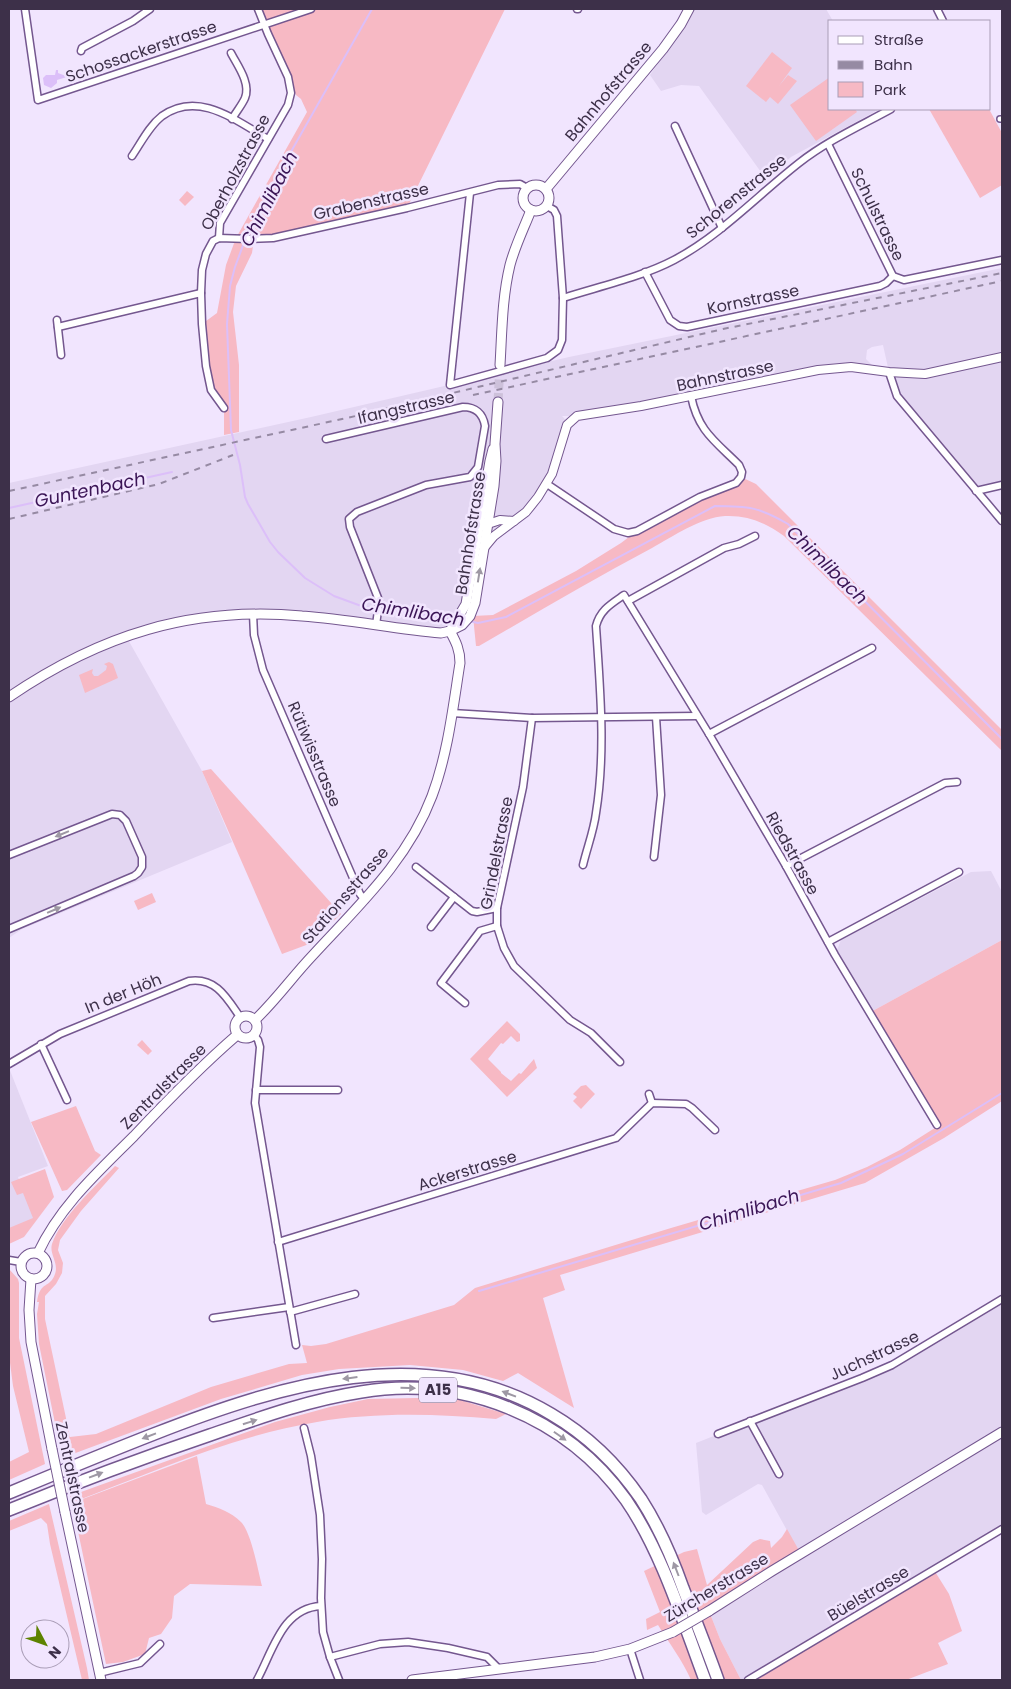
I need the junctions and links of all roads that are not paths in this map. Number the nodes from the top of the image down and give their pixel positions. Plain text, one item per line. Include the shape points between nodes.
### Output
1 (24, 9) edge
2 (150, 9) edge
3 (258, 9) edge
4 (310, 9) edge
5 (688, 9) edge
6 (264, 24) junction
7 (81, 51) dead end
8 (231, 53) dead end
9 (888, 110) edge
10 (232, 119) junction
11 (675, 126) dead end
12 (268, 138) junction
13 (828, 144) junction
14 (132, 156) dead end
15 (527, 188) junction
16 (546, 189) junction
17 (470, 193) junction
18 (547, 206) junction
19 (531, 210) junction
20 (722, 228) junction
21 (219, 238) junction
22 (1002, 260) edge
23 (645, 272) junction
24 (893, 276) junction
25 (201, 294) junction
26 (563, 298) junction
27 (61, 356) dead end
28 (1002, 357) edge
29 (500, 365) tunnel mouth
30 (889, 372) junction
31 (691, 396) junction
32 (498, 402) tunnel mouth
33 (224, 408) dead end
34 (326, 439) dead end
35 (495, 444) junction
36 (547, 484) junction
37 (1002, 485) edge
38 (976, 491) junction
39 (491, 502) junction
40 (500, 520) junction
41 (514, 521) junction
42 (1002, 521) edge
43 (482, 523) junction
44 (503, 530) junction
45 (755, 536) dead end
46 (484, 548) junction
47 (626, 598) junction
48 (253, 614) junction
49 (465, 615) junction
50 (377, 621) junction
51 (455, 627) junction
52 (872, 648) dead end
53 (9, 697) edge
54 (452, 713) junction
55 (602, 716) junction
56 (697, 716) junction
57 (656, 717) junction
58 (532, 718) junction
59 (708, 734) junction
60 (957, 782) dead end
61 (9, 855) edge
62 (654, 857) dead end
63 (583, 865) dead end
64 (786, 866) junction
65 (416, 867) dead end
66 (959, 872) dead end
67 (454, 897) junction
68 (365, 900) junction
69 (497, 908) junction
70 (497, 926) junction
71 (431, 927) dead end
72 (9, 929) edge
73 (828, 942) junction
74 (465, 1003) dead end
75 (240, 1017) junction
76 (255, 1020) junction
77 (237, 1035) junction
78 (254, 1035) junction
79 (41, 1044) junction
80 (620, 1062) dead end
81 (9, 1064) edge
82 (256, 1090) junction
83 (338, 1090) dead end
84 (649, 1094) dead end
85 (67, 1100) dead end
86 (652, 1103) junction
87 (937, 1125) dead end
88 (714, 1130) dead end
89 (278, 1242) junction
90 (38, 1253) junction
91 (9, 1260) edge
92 (21, 1262) junction
93 (31, 1278) junction
94 (355, 1294) dead end
95 (1002, 1299) edge
96 (289, 1309) junction
97 (213, 1318) dead end
98 (296, 1345) dead end
99 (750, 1421) junction
100 (304, 1428) dead end
101 (1002, 1432) edge
102 (718, 1434) dead end
103 (779, 1474) dead end
104 (9, 1493) edge
105 (9, 1510) edge
106 (1002, 1529) edge
107 (321, 1606) junction
108 (160, 1644) dead end
109 (630, 1649) junction
110 (330, 1657) junction
111 (498, 1669) junction
112 (100, 1677) edge
113 (257, 1680) edge
114 (339, 1680) edge
115 (412, 1680) edge
116 (640, 1680) edge
117 (705, 1680) edge
118 (718, 1680) edge
119 (748, 1680) edge

1 - 6 street, Schossackerstrasse via 38,100
2 - 7 street
3 - 6 street, Oberholzstrasse
4 - 6 street, Schossackerstrasse
5 - 16 main road, Bahnhofstrasse via 663,49
6 - 12 street, Oberholzstrasse via 288,78 291,93 288,105
8 - 10 street via 246,89 246,96
9 - 13 street, Schorenstrasse
10 - 12 street
10 - 14 street via 200,105 171,111 149,130
11 - 20 street
12 - 21 street, Oberholzstrasse via 220,222
13 - 20 street, Schorenstrasse via 801,161
13 - 24 street, Schulstrasse
15 - 16 main road via 539,185
15 - 17 street, Grabenstrasse via 520,184 498,185
15 - 19 main road via 524,202
16 - 18 main road via 550,195
17 - 21 street, Grabenstrasse via 273,238
17 - 26 street via 450,385 547,358 558,350 562,340
18 - 19 main road via 542,210
18 - 26 street via 557,216
19 - 29 main road via 512,257 507,281
20 - 23 street, Schorenstrasse via 673,261
21 - 25 street, Oberholzstrasse via 213,241 206,254
22 - 24 street, Schulstrasse via 904,280
23 - 24 street, Kornstrasse via 670,320 688,327 880,286
23 - 26 street, Schorenstrasse
25 - 27 street via 58,324
25 - 33 street, Oberholzstrasse via 210,390
28 - 30 street, Bahnstrasse via 925,374
30 - 31 street, Bahnstrasse via 851,367 818,370
30 - 38 street via 897,396
31 - 36 street, Bahnstrasse via 576,416 567,426
31 - 36 street via 702,427 739,466 742,472 736,483 628,533 614,529
32 - 35 main road, Bahnhofstrasse
34 - 50 street, Ifangstrasse via 463,407 474,408 484,420 478,467 470,477 426,485 349,518 379,603
35 - 39 main road, Bahnhofstrasse
35 - 43 main road, Bahnhofstrasse
36 - 41 street, Bahnstrasse via 535,502
37 - 38 street
38 - 42 street
39 - 40 street
39 - 43 main road, Bahnhofstrasse
40 - 41 street
40 - 43 street
41 - 44 street, Bahnstrasse
43 - 44 street
43 - 46 main road, Bahnhofstrasse
43 - 49 main road, Bahnhofstrasse
44 - 46 street, Bahnstrasse
45 - 47 street via 724,548
49 -> 46 main road, Bahnhofstrasse via 475,603
47 - 55 street via 607,606 596,626
47 - 56 street, Riedstrasse
48 - 50 main road
48 - 53 main road via 185,620 126,636 64,663
48 - 68 street, Rütiwisstrasse via 254,635 263,670
49 - 51 main road, Bahnhofstrasse
50 - 51 main road via 441,633
51 - 54 main road, Stationsstrasse via 460,662
52 - 59 street
54 - 58 street
54 - 68 main road, Stationsstrasse via 442,764 420,823 400,856
55 - 57 street
55 - 58 street
55 - 63 street via 602,762 596,815
56 - 57 street
56 - 59 street, Riedstrasse
57 - 62 street via 661,795
58 - 69 street, Grindelstrasse via 523,788
59 - 64 street, Riedstrasse
60 - 64 street via 945,783
72 -> 61 street via 138,873 142,867 142,857 126,821 120,815 112,814
64 - 73 street, Riedstrasse
65 - 67 street
66 - 73 street
67 - 69 street via 472,911
67 - 71 street
68 - 76 main road, Stationsstrasse
69 - 70 street, Grindelstrasse
70 - 74 street via 480,931 441,983
70 - 80 street, Grindelstrasse via 514,966
73 - 87 street, Riedstrasse
75 - 76 main road
75 - 77 main road via 234,1027
75 - 79 street, In der Höh via 219,989 211,983 197,980 183,983
76 - 78 main road via 257,1030
77 - 78 main road via 246,1039
77 - 90 main road, Zentralstrasse via 66,1206
78 - 82 street via 260,1047
79 - 81 street, In der Höh
79 - 85 street
82 - 83 street
82 - 89 street via 255,1103
84 - 86 street
86 - 88 street via 686,1104
86 - 89 street, Ackerstrasse via 616,1138
89 - 96 street
90 - 92 main road via 30,1253
90 - 93 main road via 46,1259 47,1270 41,1277
91 - 92 street
92 - 93 main road via 24,1274
93 - 112 main road, Zentralstrasse, bridge via 31,1342
94 - 96 street
95 - 99 street, Juchstrasse via 892,1365
96 - 97 street
96 - 98 street
99 - 102 street, Juchstrasse
99 - 103 street
100 - 107 street via 320,1515
101 - 109 main road, Zürcherstrasse, bridge via 709,1612 673,1632
118 -> 104 highway, A15 via 665,1542 626,1478 598,1449 560,1419 531,1403 484,1385 437,1376 395,1374 338,1379 290,1388 194,1418
105 -> 117 highway, A15 via 201,1438 331,1398 400,1388 476,1396 513,1409 557,1433 614,1485 632,1509 654,1552
106 - 119 street, Büelstrasse
107 - 110 street via 324,1638
107 - 113 street via 305,1608 288,1622
108 - 112 street via 140,1663
109 - 111 main road, Zürcherstrasse
109 - 116 street
110 - 111 street via 380,1644 408,1642 488,1657
110 - 114 street
111 - 115 main road, Zürcherstrasse

